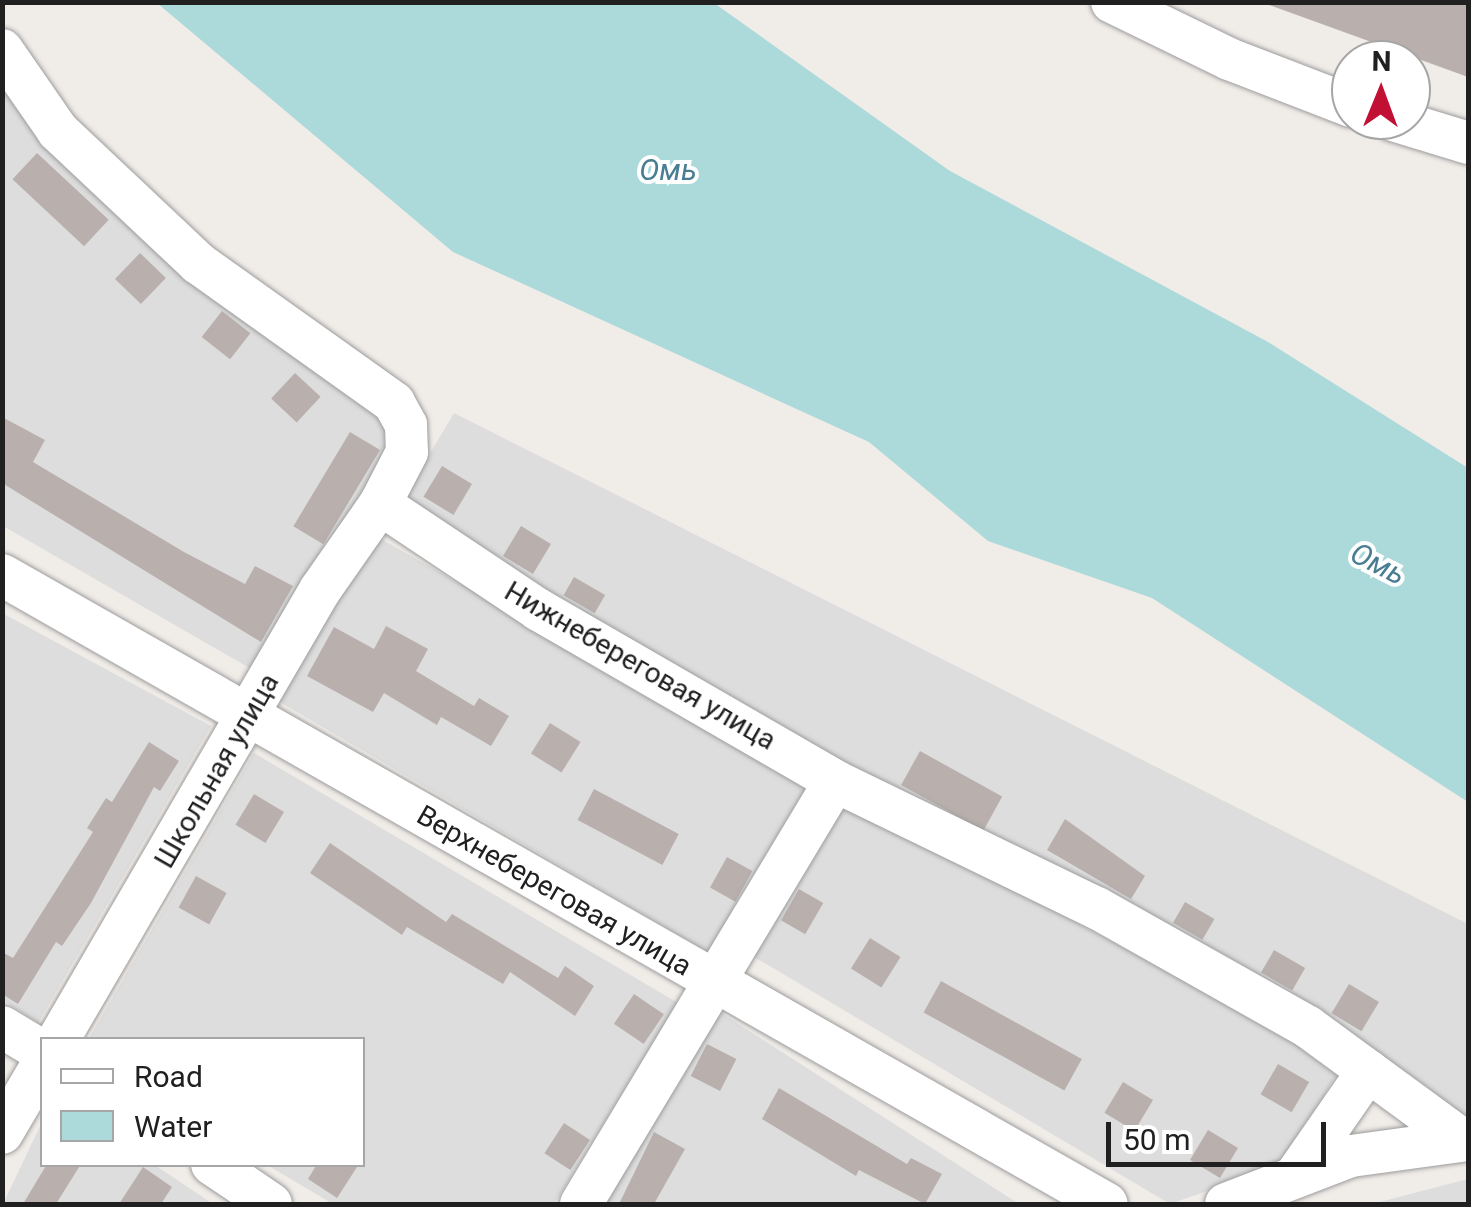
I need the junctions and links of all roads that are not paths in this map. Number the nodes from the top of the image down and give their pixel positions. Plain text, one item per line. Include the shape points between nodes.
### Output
1 (1112, 2) edge
2 (2, 50) edge
3 (1331, 98) edge
4 (1431, 131) edge
5 (1468, 142) edge
6 (380, 504) junction
7 (2, 575) edge
8 (251, 717) junction
9 (835, 780) junction
10 (712, 982) junction
11 (2, 1027) edge
12 (60, 1037) edge
13 (40, 1050) edge
14 (40, 1069) edge
15 (1368, 1071) junction
16 (2, 1132) edge
17 (1465, 1139) edge
18 (216, 1167) edge
19 (1298, 1172) junction
20 (272, 1204) edge
21 (581, 1204) edge
22 (1106, 1204) edge
23 (1226, 1204) edge

1 - 3 street via 1229,59
2 - 6 street via 58,131 198,263 394,403 406,425 407,452
4 - 5 street
6 - 8 street, Школьная улица via 320,590
6 - 9 street, Нижнебереговая улица via 539,610
7 - 8 street, Верхнебереговая улица
8 - 10 street, Верхнебереговая улица
8 - 12 street, Школьная улица
9 - 10 street
9 - 15 street, Нижнебереговая улица via 1097,908 1308,1026
10 - 21 street
10 - 22 street, Верхнебереговая улица
11 - 13 street
14 - 16 street
15 - 17 street, Нижнебереговая улица
15 - 19 street
17 - 19 street via 1388,1148
18 - 20 street
19 - 23 street

